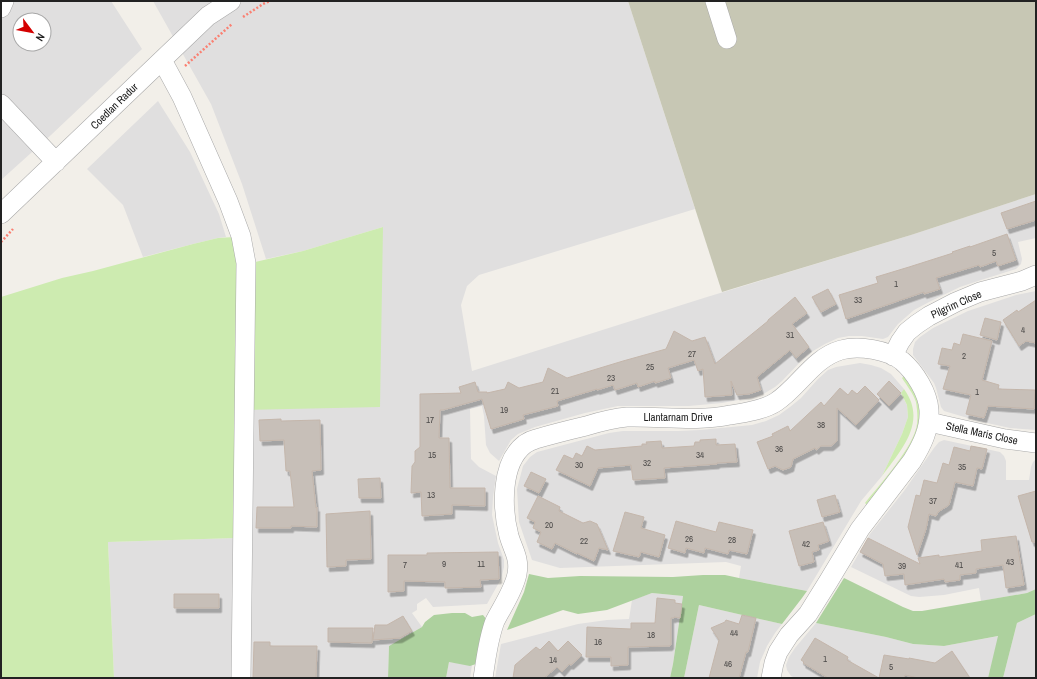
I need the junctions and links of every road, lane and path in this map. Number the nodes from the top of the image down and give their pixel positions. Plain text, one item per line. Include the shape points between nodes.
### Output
1 (4, 1) edge
2 (231, 1) edge
3 (715, 1) edge
4 (1, 8) edge
5 (727, 39) dead end
6 (162, 60) junction
7 (1, 104) edge
8 (56, 162) junction
9 (1, 214) edge
10 (1036, 275) edge
11 (893, 356) junction
12 (929, 422) junction
13 (1036, 443) edge
14 (241, 678) edge
15 (483, 678) edge
16 (771, 678) edge

1 - 4 street
2 - 6 street, Coedlan Radur via 208,16
3 - 5 street
6 - 8 street, Coedlan Radur
6 - 14 street via 182,97 228,201 241,236 246,263
7 - 8 street
8 - 9 street, Coedlan Radur
10 - 11 street, Pilgrim Close via 980,292 929,316 908,332
11 - 12 street, Llantarnam Drive via 902,361 923,387 928,398
11 - 15 street, Llantarnam Drive via 866,348 841,350 828,355 786,395 764,408 702,419 610,419 526,444 511,463 504,495 505,516 518,565 517,577 489,638
12 - 13 street, Stella Maris Close via 1004,439
12 - 16 street, Llantarnam Drive via 925,437 912,461 860,528 808,614 778,652

